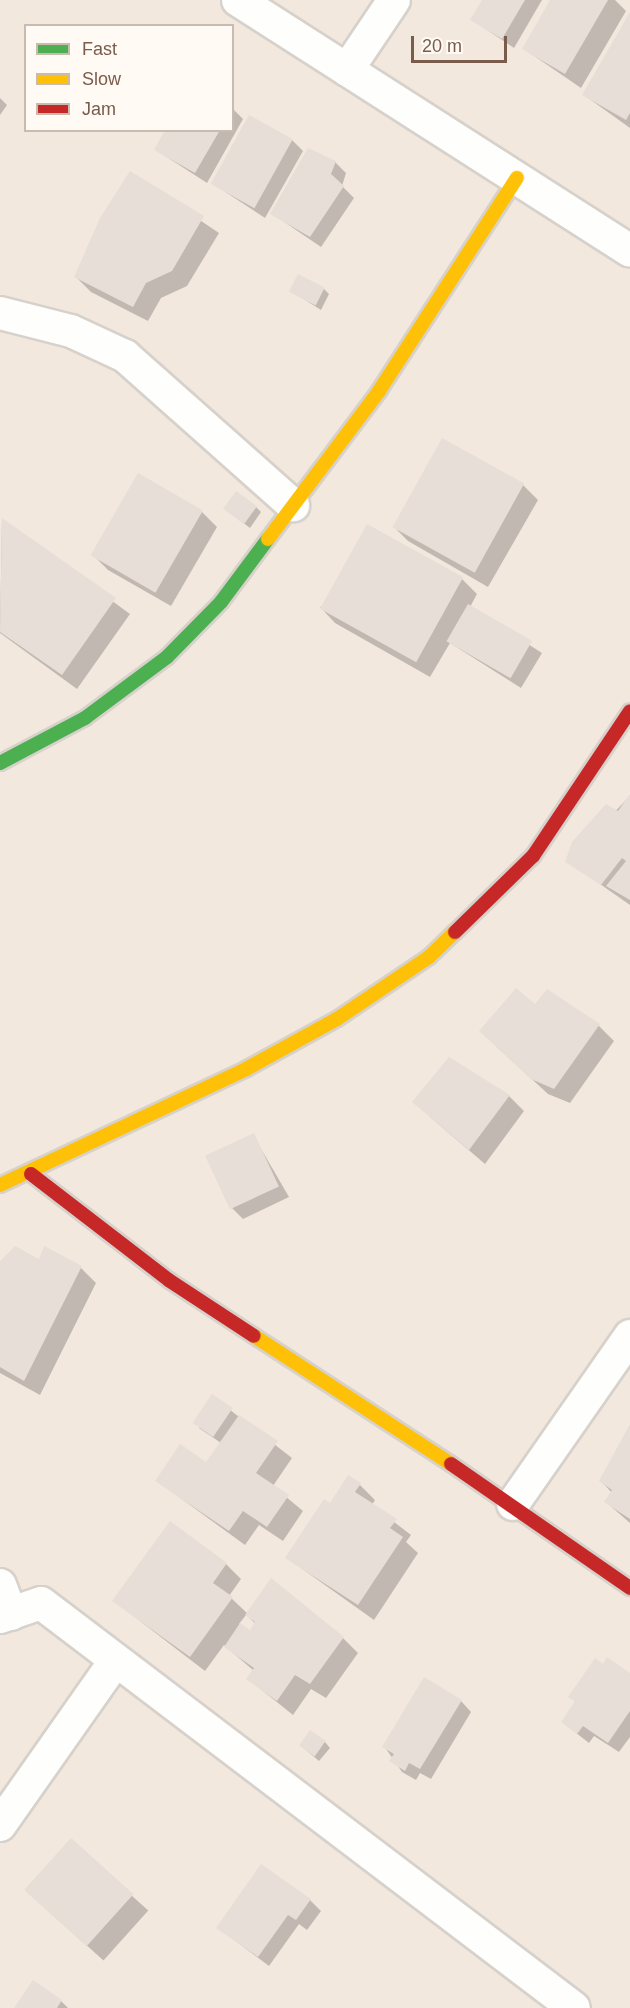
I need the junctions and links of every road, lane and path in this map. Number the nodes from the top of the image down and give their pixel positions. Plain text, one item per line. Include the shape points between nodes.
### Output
1 (238, 0) edge
2 (394, 0) edge
3 (347, 70) junction
4 (517, 178) junction
5 (630, 251) edge
6 (0, 313) edge
7 (293, 505) junction
8 (627, 722) edge
9 (0, 763) edge
10 (32, 1174) junction
11 (0, 1185) edge
12 (630, 1336) edge
13 (513, 1504) junction
14 (0, 1586) edge
15 (630, 1588) edge
16 (5, 1616) edge
17 (114, 1663) junction
18 (0, 1825) edge
19 (574, 2008) edge

1 - 3 street
2 - 3 street
3 - 4 street
4 - 5 street
4 - 7 street via 379,391
6 - 7 street via 71,331 125,356
7 - 9 street via 221,602 167,657 85,718
8 - 10 street via 532,856 429,957 337,1019 246,1069
10 - 11 street
10 - 13 street via 170,1281
12 - 13 street
13 - 15 street
14 - 16 street
16 - 17 street via 41,1603
17 - 18 street
17 - 19 street

